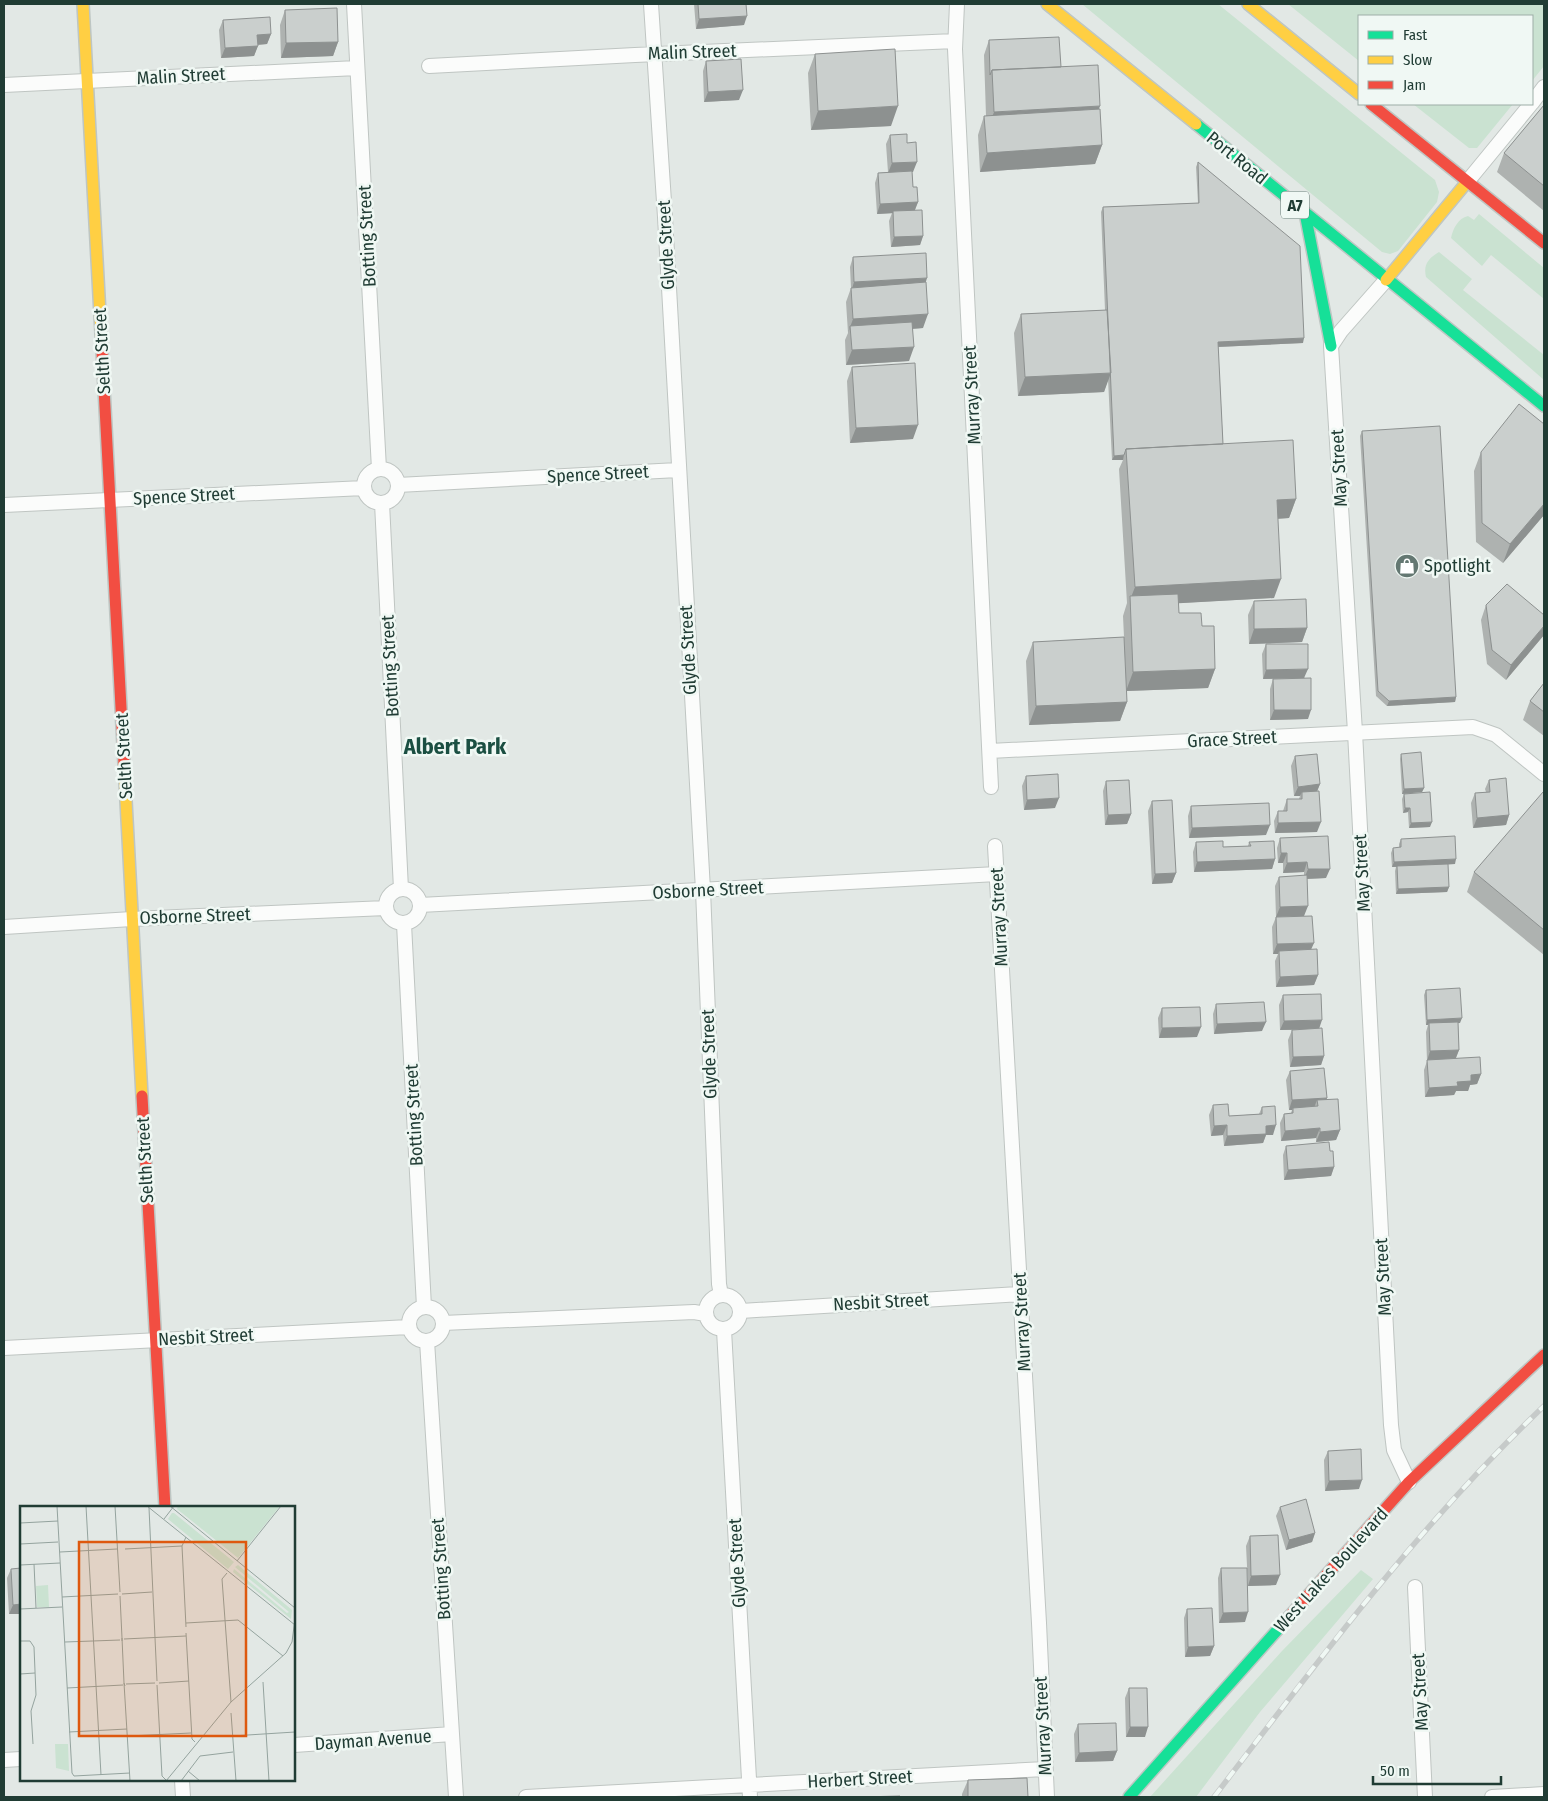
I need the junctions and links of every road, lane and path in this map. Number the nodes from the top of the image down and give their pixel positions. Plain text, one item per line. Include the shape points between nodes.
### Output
1 (84, 4) edge
2 (354, 4) edge
3 (651, 4) edge
4 (957, 4) edge
5 (1046, 4) edge
6 (1248, 4) edge
7 (955, 41) junction
8 (654, 54) junction
9 (429, 66) dead end
10 (357, 68) junction
11 (88, 80) junction
12 (4, 85) edge
13 (1544, 87) edge
14 (1358, 93) edge
15 (1533, 101) edge
16 (1372, 105) edge
17 (1529, 105) edge
18 (1467, 182) junction
19 (1305, 213) junction
20 (1544, 243) edge
21 (1386, 280) junction
22 (1332, 346) junction
23 (1544, 406) edge
24 (379, 469) junction
25 (678, 470) junction
26 (398, 485) junction
27 (364, 488) junction
28 (110, 499) junction
29 (382, 503) junction
30 (4, 505) edge
31 (1355, 732) junction
32 (990, 751) junction
33 (1544, 774) edge
34 (991, 787) dead end
35 (996, 846) dead end
36 (997, 874) junction
37 (401, 889) junction
38 (702, 890) junction
39 (420, 905) junction
40 (386, 908) junction
41 (132, 919) junction
42 (404, 924) junction
43 (4, 927) edge
44 (1020, 1294) junction
45 (721, 1295) junction
46 (424, 1307) junction
47 (741, 1311) junction
48 (706, 1314) junction
49 (443, 1323) junction
50 (409, 1326) junction
51 (724, 1330) junction
52 (155, 1340) junction
53 (427, 1342) junction
54 (4, 1348) edge
55 (1544, 1355) edge
56 (1409, 1482) junction
57 (165, 1506) edge
58 (1415, 1587) dead end
59 (452, 1734) junction
60 (295, 1744) edge
61 (20, 1759) edge
62 (4, 1760) edge
63 (1045, 1769) junction
64 (182, 1781) edge
65 (750, 1791) edge
66 (1544, 1794) edge
67 (184, 1797) edge
68 (456, 1797) edge
69 (526, 1797) edge
70 (1046, 1797) edge
71 (1129, 1797) edge
72 (1425, 1797) edge
73 (1492, 1797) edge

1 - 11 main road, Selth Street
2 - 10 street, Botting Street
3 - 8 street, Glyde Street
4 - 7 street, Murray Street
5 - 19 main road, Port Road / A7
6 - 14 main road
7 - 8 street, Malin Street
7 - 32 street, Murray Street
8 - 9 street, Malin Street
8 - 25 street, Glyde Street
10 - 11 street, Malin Street
10 - 24 street, Botting Street
11 - 12 street, Malin Street
11 - 28 main road, Selth Street
13 - 15 street
16 - 18 main road
17 - 18 street
18 - 20 main road
18 - 21 main road
19 - 21 main road, Port Road / A7
19 - 22 main road
21 - 22 street via 1341,331
21 - 23 main road, Port Road / A7
22 - 31 street, May Street
24 - 26 street via 394,475
24 - 27 street via 369,473
25 - 26 street, Spence Street
25 - 38 street, Glyde Street
26 - 29 street via 396,495
27 - 28 street, Spence Street
27 - 29 street via 372,501
28 - 30 street, Spence Street
28 - 41 main road, Selth Street
29 - 37 street, Botting Street
31 - 32 street, Grace Street
31 - 33 street, Grace Street via 1473,727 1496,735
31 - 56 street, May Street via 1391,1425 1394,1450
32 - 34 street, Murray Street
35 - 36 street, Murray Street
36 - 38 street, Osborne Street
36 - 44 street, Murray Street
37 - 39 street via 417,896
37 - 40 street via 392,892
38 - 39 street, Osborne Street
38 - 45 street, Glyde Street
39 - 42 street via 418,914
40 - 41 street, Osborne Street
40 - 42 street via 395,922
41 - 43 street, Osborne Street
41 - 52 main road, Selth Street
42 - 46 street, Botting Street
44 - 47 street, Nesbit Street
44 - 63 street, Murray Street
45 - 47 street via 732,1297
45 - 48 street via 708,1304
46 - 49 street via 440,1315
46 - 50 street via 415,1311
47 - 51 street via 734,1326
48 - 49 street
48 - 51 street via 714,1327
49 - 53 street via 436,1338
50 - 52 street, Nesbit Street
50 - 53 street via 412,1335
51 - 65 street, Glyde Street
52 - 54 street, Nesbit Street
52 - 57 main road, Selth Street
53 - 59 street, Botting Street
55 - 56 main road, West Lakes Boulevard
56 - 71 main road, West Lakes Boulevard
58 - 72 street, May Street
59 - 60 street, Dayman Avenue
59 - 68 street, Botting Street
61 - 62 street
63 - 65 street, Herbert Street
63 - 70 street, Murray Street
64 - 67 street
65 - 69 street, Herbert Street
66 - 73 street

